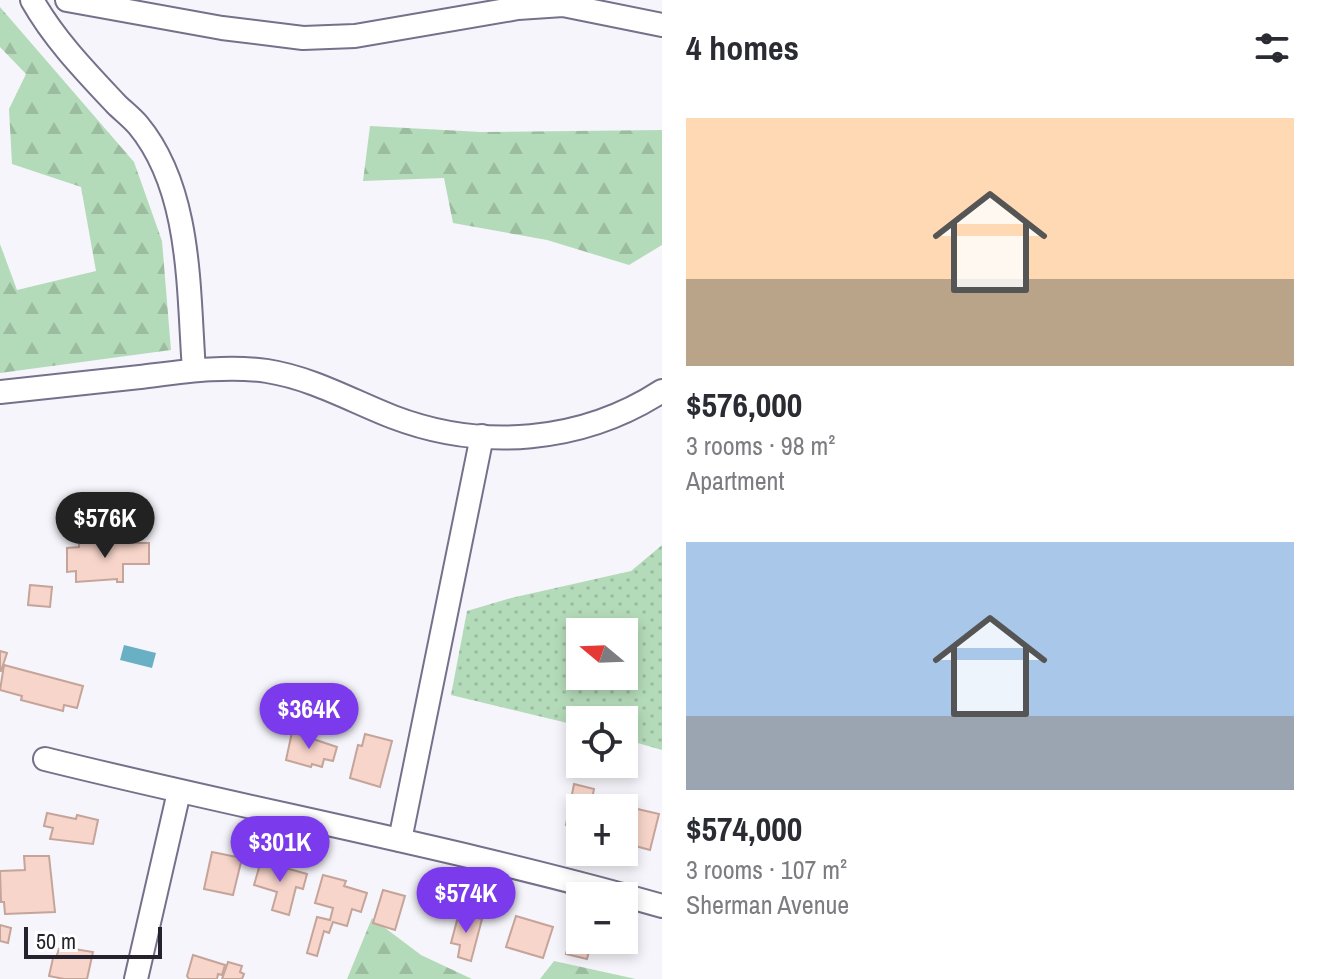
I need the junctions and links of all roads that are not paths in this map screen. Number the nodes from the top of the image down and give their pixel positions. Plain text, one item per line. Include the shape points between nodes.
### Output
1 (32, 0) edge
2 (67, 0) edge
3 (662, 25) edge
4 (194, 370) junction
5 (662, 391) edge
6 (0, 392) edge
7 (482, 436) junction
8 (45, 759) dead end
9 (179, 792) junction
10 (400, 840) junction
11 (662, 906) edge
12 (136, 979) edge

1 - 4 street via 59,42 137,123 168,176 181,220
2 - 3 street via 303,38 355,36 563,5
4 - 6 street
4 - 7 street via 268,372 427,428
5 - 7 street via 638,407 583,428 536,437
7 - 10 street
8 - 9 street
9 - 10 street
9 - 12 street
10 - 11 street

